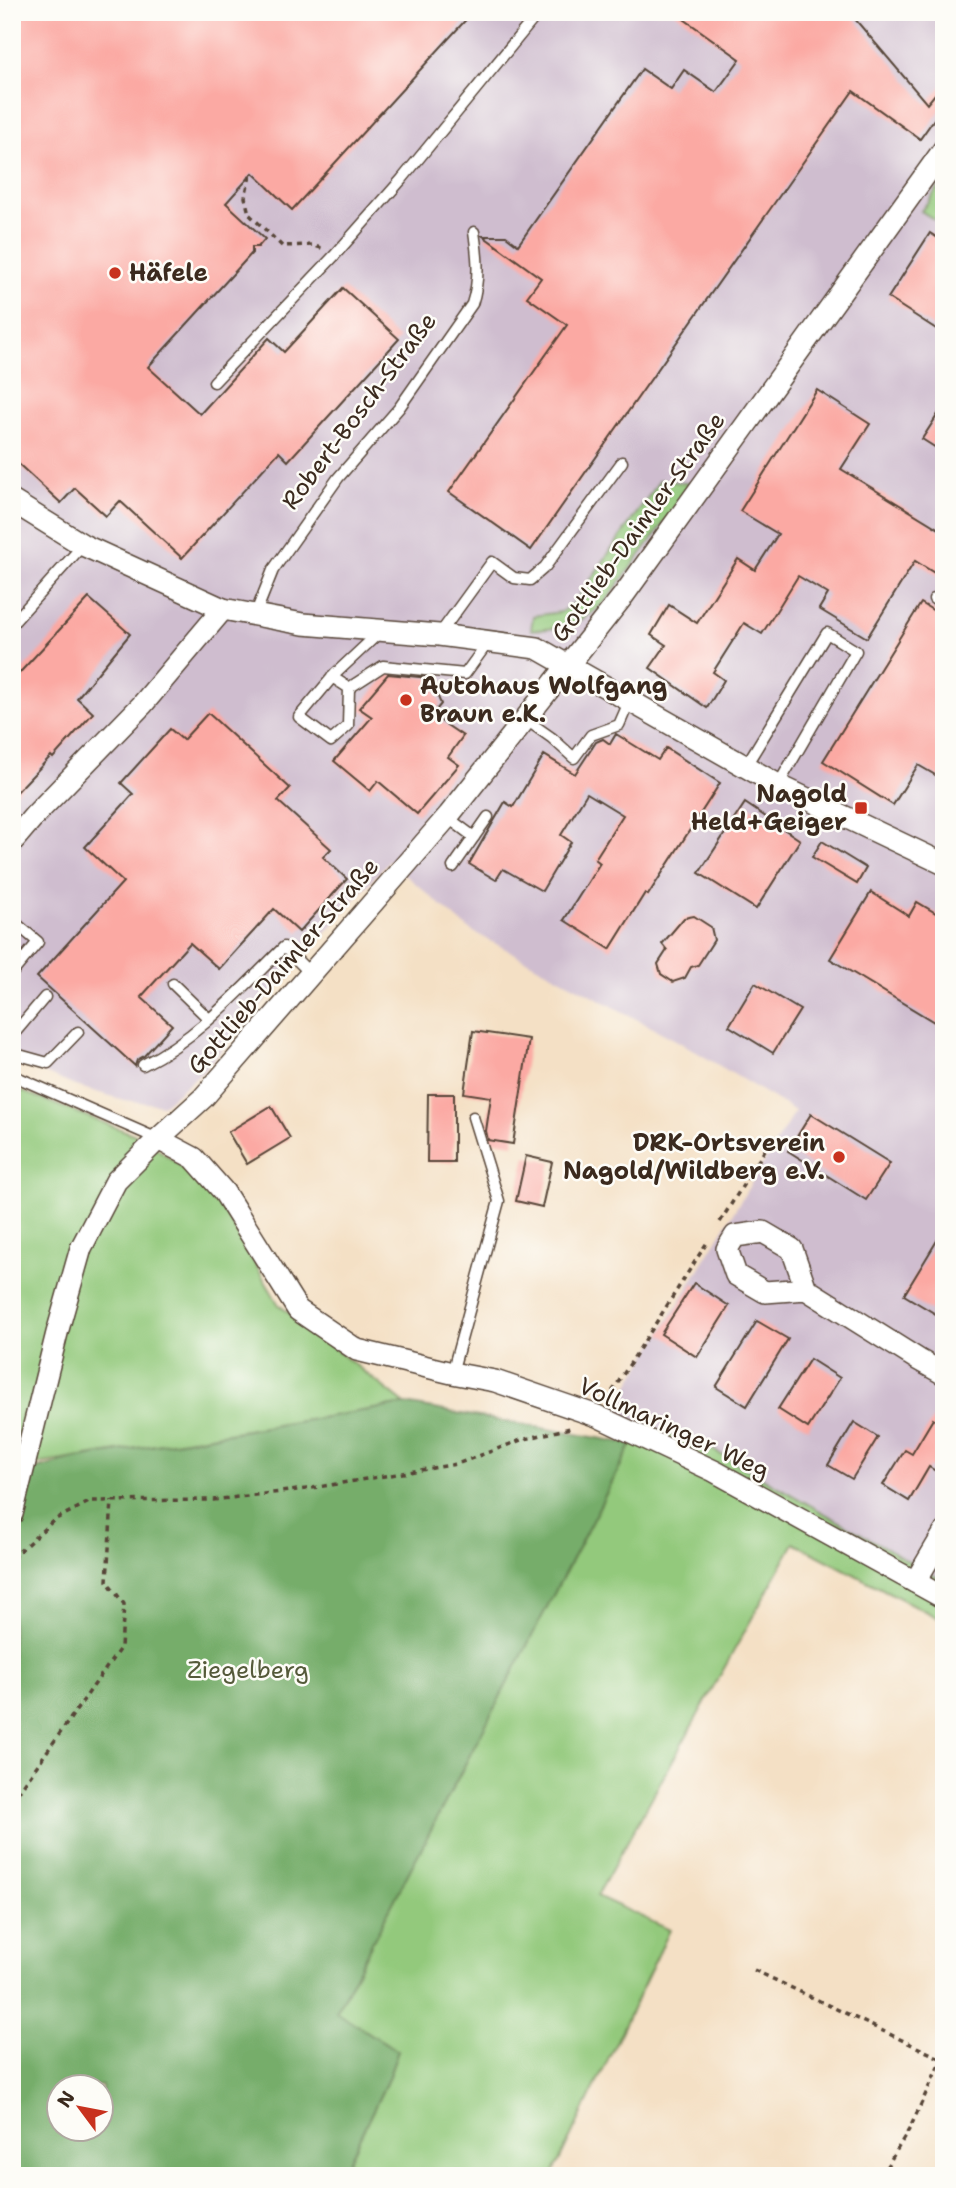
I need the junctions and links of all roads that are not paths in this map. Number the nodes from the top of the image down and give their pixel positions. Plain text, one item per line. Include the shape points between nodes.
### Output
1 (539, 12) edge
2 (944, 149) edge
3 (474, 232) dead end
4 (214, 383) dead end
5 (622, 462) dead end
6 (12, 501) edge
7 (83, 545) junction
8 (223, 609) junction
9 (255, 615) junction
10 (12, 624) edge
11 (381, 631) junction
12 (439, 635) junction
13 (489, 641) junction
14 (567, 666) junction
15 (332, 677) junction
16 (349, 688) junction
17 (629, 702) junction
18 (525, 719) junction
19 (745, 767) junction
20 (778, 785) junction
21 (447, 817) junction
22 (488, 817) dead end
23 (474, 837) junction
24 (12, 842) edge
25 (944, 864) edge
26 (453, 867) dead end
27 (12, 920) edge
28 (12, 973) edge
29 (311, 974) junction
30 (173, 984) dead end
31 (45, 997) dead end
32 (209, 1019) junction
33 (78, 1032) dead end
34 (12, 1036) edge
35 (12, 1053) edge
36 (143, 1065) dead end
37 (12, 1075) edge
38 (473, 1117) dead end
39 (158, 1139) junction
40 (806, 1289) dead end
41 (452, 1373) junction
42 (944, 1374) edge
43 (12, 1514) edge
44 (944, 1533) edge
45 (915, 1582) junction
46 (944, 1598) edge

1 - 4 lane via 334,257
2 - 14 street, Gottlieb-Daimler-Straße via 631,585
3 - 9 lane, Robert-Bosch-Straße via 479,263 472,303 399,408 338,478 273,570
5 - 12 lane via 545,567 530,580 514,578 492,562
6 - 7 street
7 - 8 street
7 - 10 lane
8 - 9 street
8 - 24 street via 142,705
9 - 11 street
11 - 12 street
11 - 15 lane
12 - 13 street
13 - 14 street via 537,648
13 - 16 lane via 465,674 383,666
14 - 17 street
14 - 18 street, Gottlieb-Daimler-Straße
15 - 16 lane
15 - 16 lane via 299,717 331,741 348,726
17 - 18 lane via 619,724 591,735 574,758
17 - 19 street
18 - 21 street, Gottlieb-Daimler-Straße
19 - 20 street
19 - 20 lane via 827,633 856,651
20 - 25 street
21 - 23 lane
21 - 29 street, Gottlieb-Daimler-Straße
22 - 23 lane
23 - 26 lane
27 - 28 lane via 38,942
29 - 32 lane via 284,947
29 - 39 street, Gottlieb-Daimler-Straße via 203,1098
30 - 32 lane
31 - 34 lane
32 - 36 lane via 178,1045
33 - 35 lane via 48,1063
37 - 39 lane
38 - 41 lane via 499,1201
39 - 41 street, Vollmaringer Weg via 194,1158 223,1192 298,1310 357,1350
39 - 43 street via 116,1181 81,1248
40 - 42 street
41 - 45 street, Vollmaringer Weg via 495,1381 597,1416 714,1471
44 - 45 street
45 - 46 street, Vollmaringer Weg

